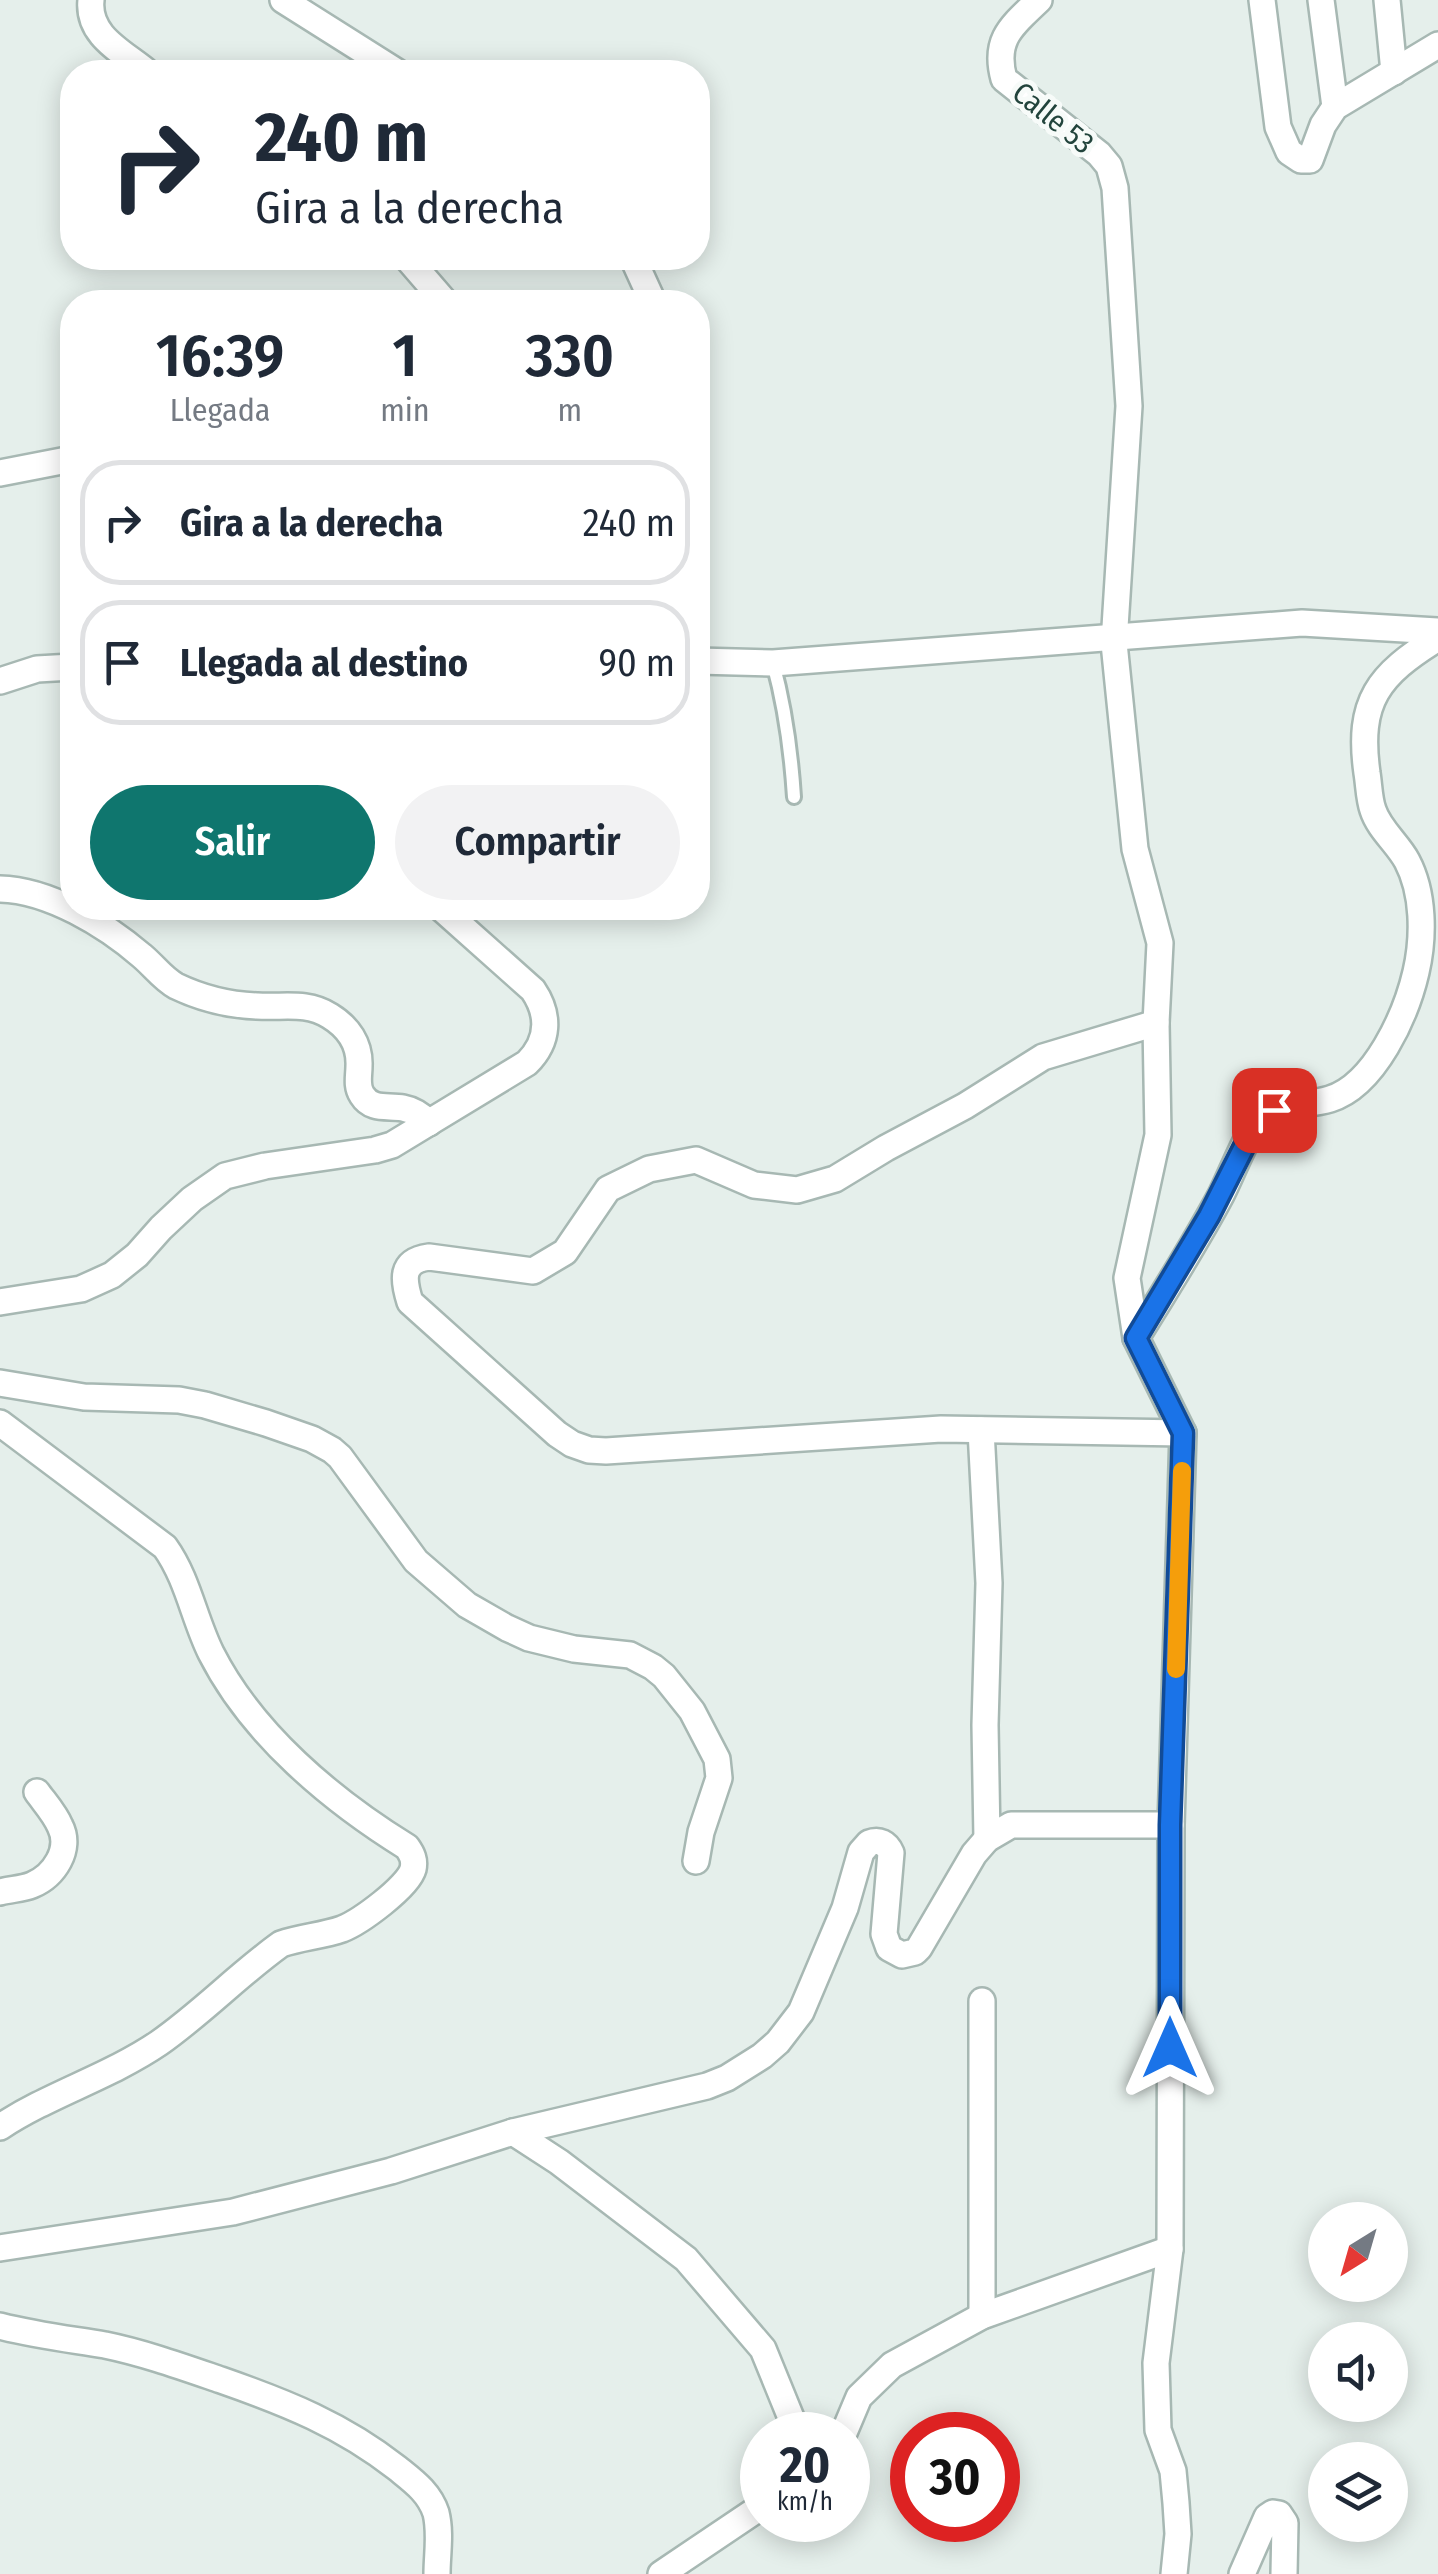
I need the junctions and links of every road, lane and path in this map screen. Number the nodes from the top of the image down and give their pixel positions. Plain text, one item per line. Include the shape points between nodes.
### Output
1 (91, 0) edge
2 (283, 0) edge
3 (1039, 0) edge
4 (1262, 0) edge
5 (1321, 0) edge
6 (1387, 0) edge
7 (1438, 46) edge
8 (132, 60) edge
9 (378, 60) edge
10 (1394, 72) junction
11 (1335, 107) junction
12 (417, 270) edge
13 (435, 290) edge
14 (60, 462) edge
15 (0, 474) edge
16 (1438, 635) edge
17 (1114, 636) junction
18 (710, 661) edge
19 (774, 663) junction
20 (60, 668) edge
21 (0, 680) edge
22 (794, 797) dead end
23 (0, 889) edge
24 (60, 905) edge
25 (90, 920) edge
26 (454, 920) edge
27 (1156, 1023) junction
28 (429, 1123) junction
29 (0, 1302) edge
30 (1136, 1338) junction
31 (0, 1383) edge
32 (0, 1422) edge
33 (981, 1430) junction
34 (1183, 1433) junction
35 (37, 1792) dead end
36 (1170, 1825) junction
37 (987, 1839) junction
38 (696, 1861) dead end
39 (0, 1892) edge
40 (982, 2001) dead end
41 (0, 2127) edge
42 (513, 2132) junction
43 (0, 2248) edge
44 (1170, 2249) junction
45 (982, 2316) junction
46 (0, 2326) edge
47 (789, 2412) edge
48 (853, 2412) edge
49 (740, 2521) edge
50 (436, 2574) edge
51 (660, 2574) edge
52 (1174, 2574) edge
53 (1242, 2574) edge
54 (1284, 2574) edge

1 - 8 street via 98,32
2 - 9 street
3 - 17 street, Calle 53 via 1002,43 1004,79 1099,154 1115,188 1130,406
4 - 11 street via 1278,127 1289,152 1310,160
5 - 11 street
6 - 10 street
7 - 10 street
10 - 11 street
12 - 13 street
14 - 15 street
16 - 17 street via 1302,623
16 - 30 street via 1376,688 1366,714 1373,812 1408,862 1419,904 1419,958 1405,1010 1352,1087 1332,1099 1284,1106 1256,1123
17 - 19 street
17 - 27 street via 1135,849 1160,943
18 - 19 street
19 - 22 lane
20 - 21 street
23 - 24 street
25 - 28 street via 192,992 236,1004 306,1006 330,1016 354,1040 359,1089 367,1101 408,1109
26 - 28 street via 533,990 546,1024 528,1063
27 - 30 street via 1158,1136 1127,1278
27 - 33 street via 1044,1057 835,1179 797,1190 754,1185 696,1160 649,1169 608,1189 565,1252 533,1271 429,1258 404,1273 410,1302 557,1434 589,1450
28 - 29 street via 375,1150 224,1176 112,1274 80,1289
30 - 34 street
31 - 38 street via 84,1397 180,1400 312,1440 340,1457 416,1561 468,1605 529,1638 618,1652 653,1666 692,1711 718,1759
32 - 41 street via 165,1547 224,1675 278,1748 407,1847 414,1866 359,1921 281,1944 160,2042
33 - 34 street
33 - 37 street via 989,1583
34 - 36 street
35 - 39 street via 65,1839 60,1859 36,1883
36 - 37 street via 1011,1825
36 - 44 street
37 - 42 street via 920,1948 902,1955 888,1948 884,1934 891,1853 880,1842 868,1842 801,2012 745,2068 707,2086
40 - 45 street
42 - 43 street via 233,2212
42 - 47 street via 686,2259 763,2349
44 - 45 street
44 - 52 street via 1156,2363 1158,2430 1176,2503
45 - 48 street via 892,2365
46 - 50 street via 172,2363 334,2425 419,2484 436,2512
49 - 51 street
53 - 54 street via 1273,2512 1285,2523

